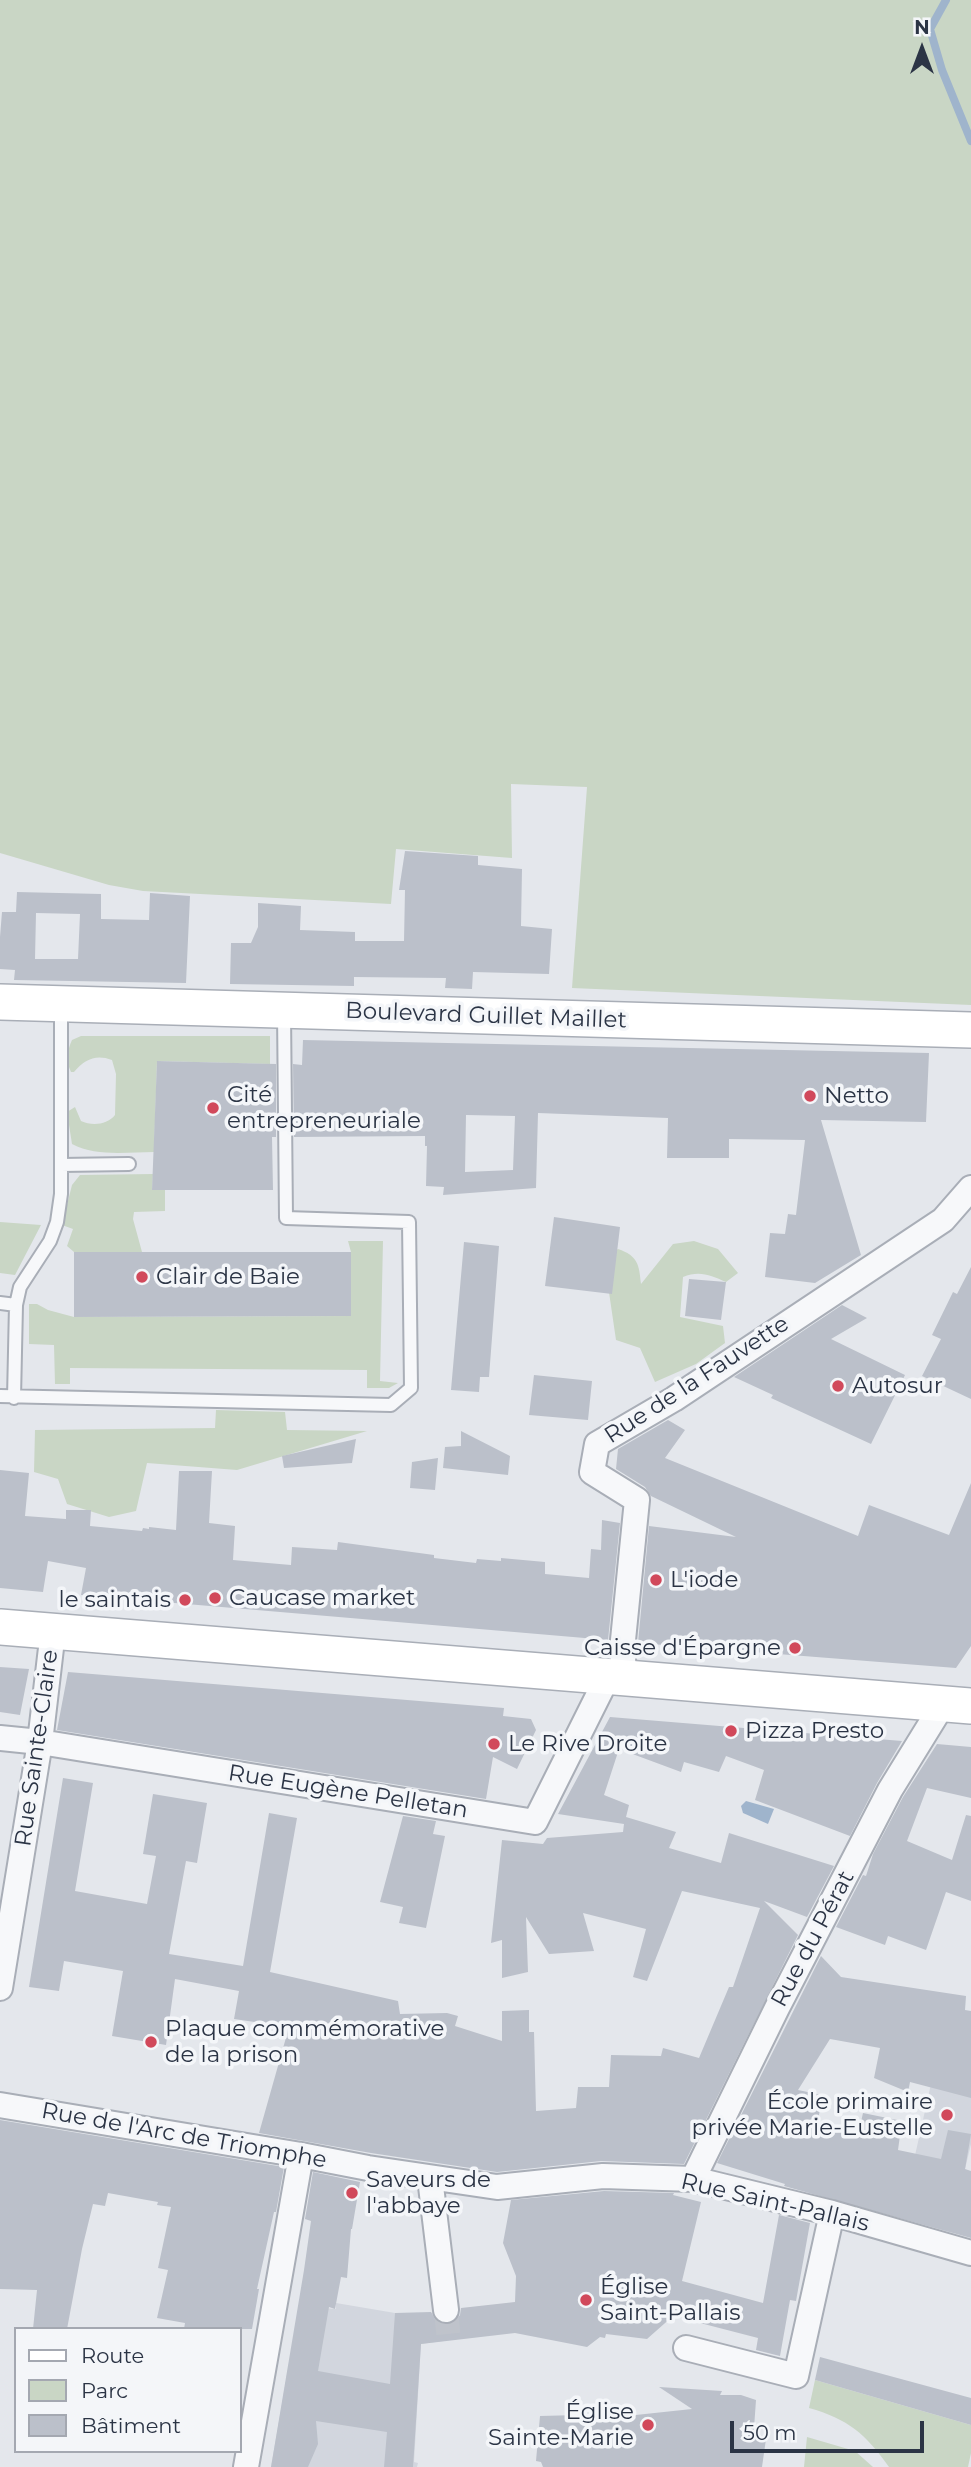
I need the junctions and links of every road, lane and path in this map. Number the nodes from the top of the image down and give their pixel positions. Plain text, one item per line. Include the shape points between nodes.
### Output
1 (0, 1002) edge
2 (61, 1004) junction
3 (284, 1010) junction
4 (971, 1030) edge
5 (129, 1164) dead end
6 (61, 1165) junction
7 (971, 1188) edge
8 (0, 1303) edge
9 (16, 1305) junction
10 (0, 1396) edge
11 (14, 1398) junction
12 (0, 1627) edge
13 (53, 1631) junction
14 (617, 1677) junction
15 (957, 1704) edge
16 (0, 1738) edge
17 (40, 1742) junction
18 (0, 1988) edge
19 (0, 2105) edge
20 (301, 2155) junction
21 (368, 2168) joint
22 (430, 2178) junction
23 (693, 2179) junction
24 (832, 2213) junction
25 (971, 2253) edge
26 (446, 2310) tunnel mouth
27 (686, 2348) dead end
28 (246, 2467) edge

1 - 2 street, Boulevard Guillet Maillet
2 - 3 street, Boulevard Guillet Maillet
2 - 6 lane
3 - 4 street, Boulevard Guillet Maillet
3 - 11 lane via 286,1218 409,1222 411,1388 391,1405
5 - 6 lane
6 - 9 lane via 57,1222 20,1287
7 - 14 street, Rue de la Fauvette via 943,1220 674,1399 597,1444 592,1472 637,1500
8 - 9 lane
9 - 11 lane
10 - 11 lane
12 - 13 street
13 - 14 street
13 - 17 street, Rue Sainte-Claire
14 - 15 street
14 - 17 street, Rue Eugène Pelletan via 536,1822
15 - 23 street, Rue du Pérat via 890,1790
16 - 17 street, Rue Eugène Pelletan
17 - 18 street, Rue Sainte-Claire
19 - 20 street, Rue de l'Arc de Triomphe
20 - 21 street, Rue de l'Arc de Triomphe
20 - 28 street
21 - 22 street, Rue Saint-Pallais
22 - 23 street, Rue Saint-Pallais via 497,2187 603,2176
22 - 26 street
23 - 24 street, Rue Saint-Pallais
24 - 25 street, Rue Saint-Pallais
24 - 27 street via 796,2376

